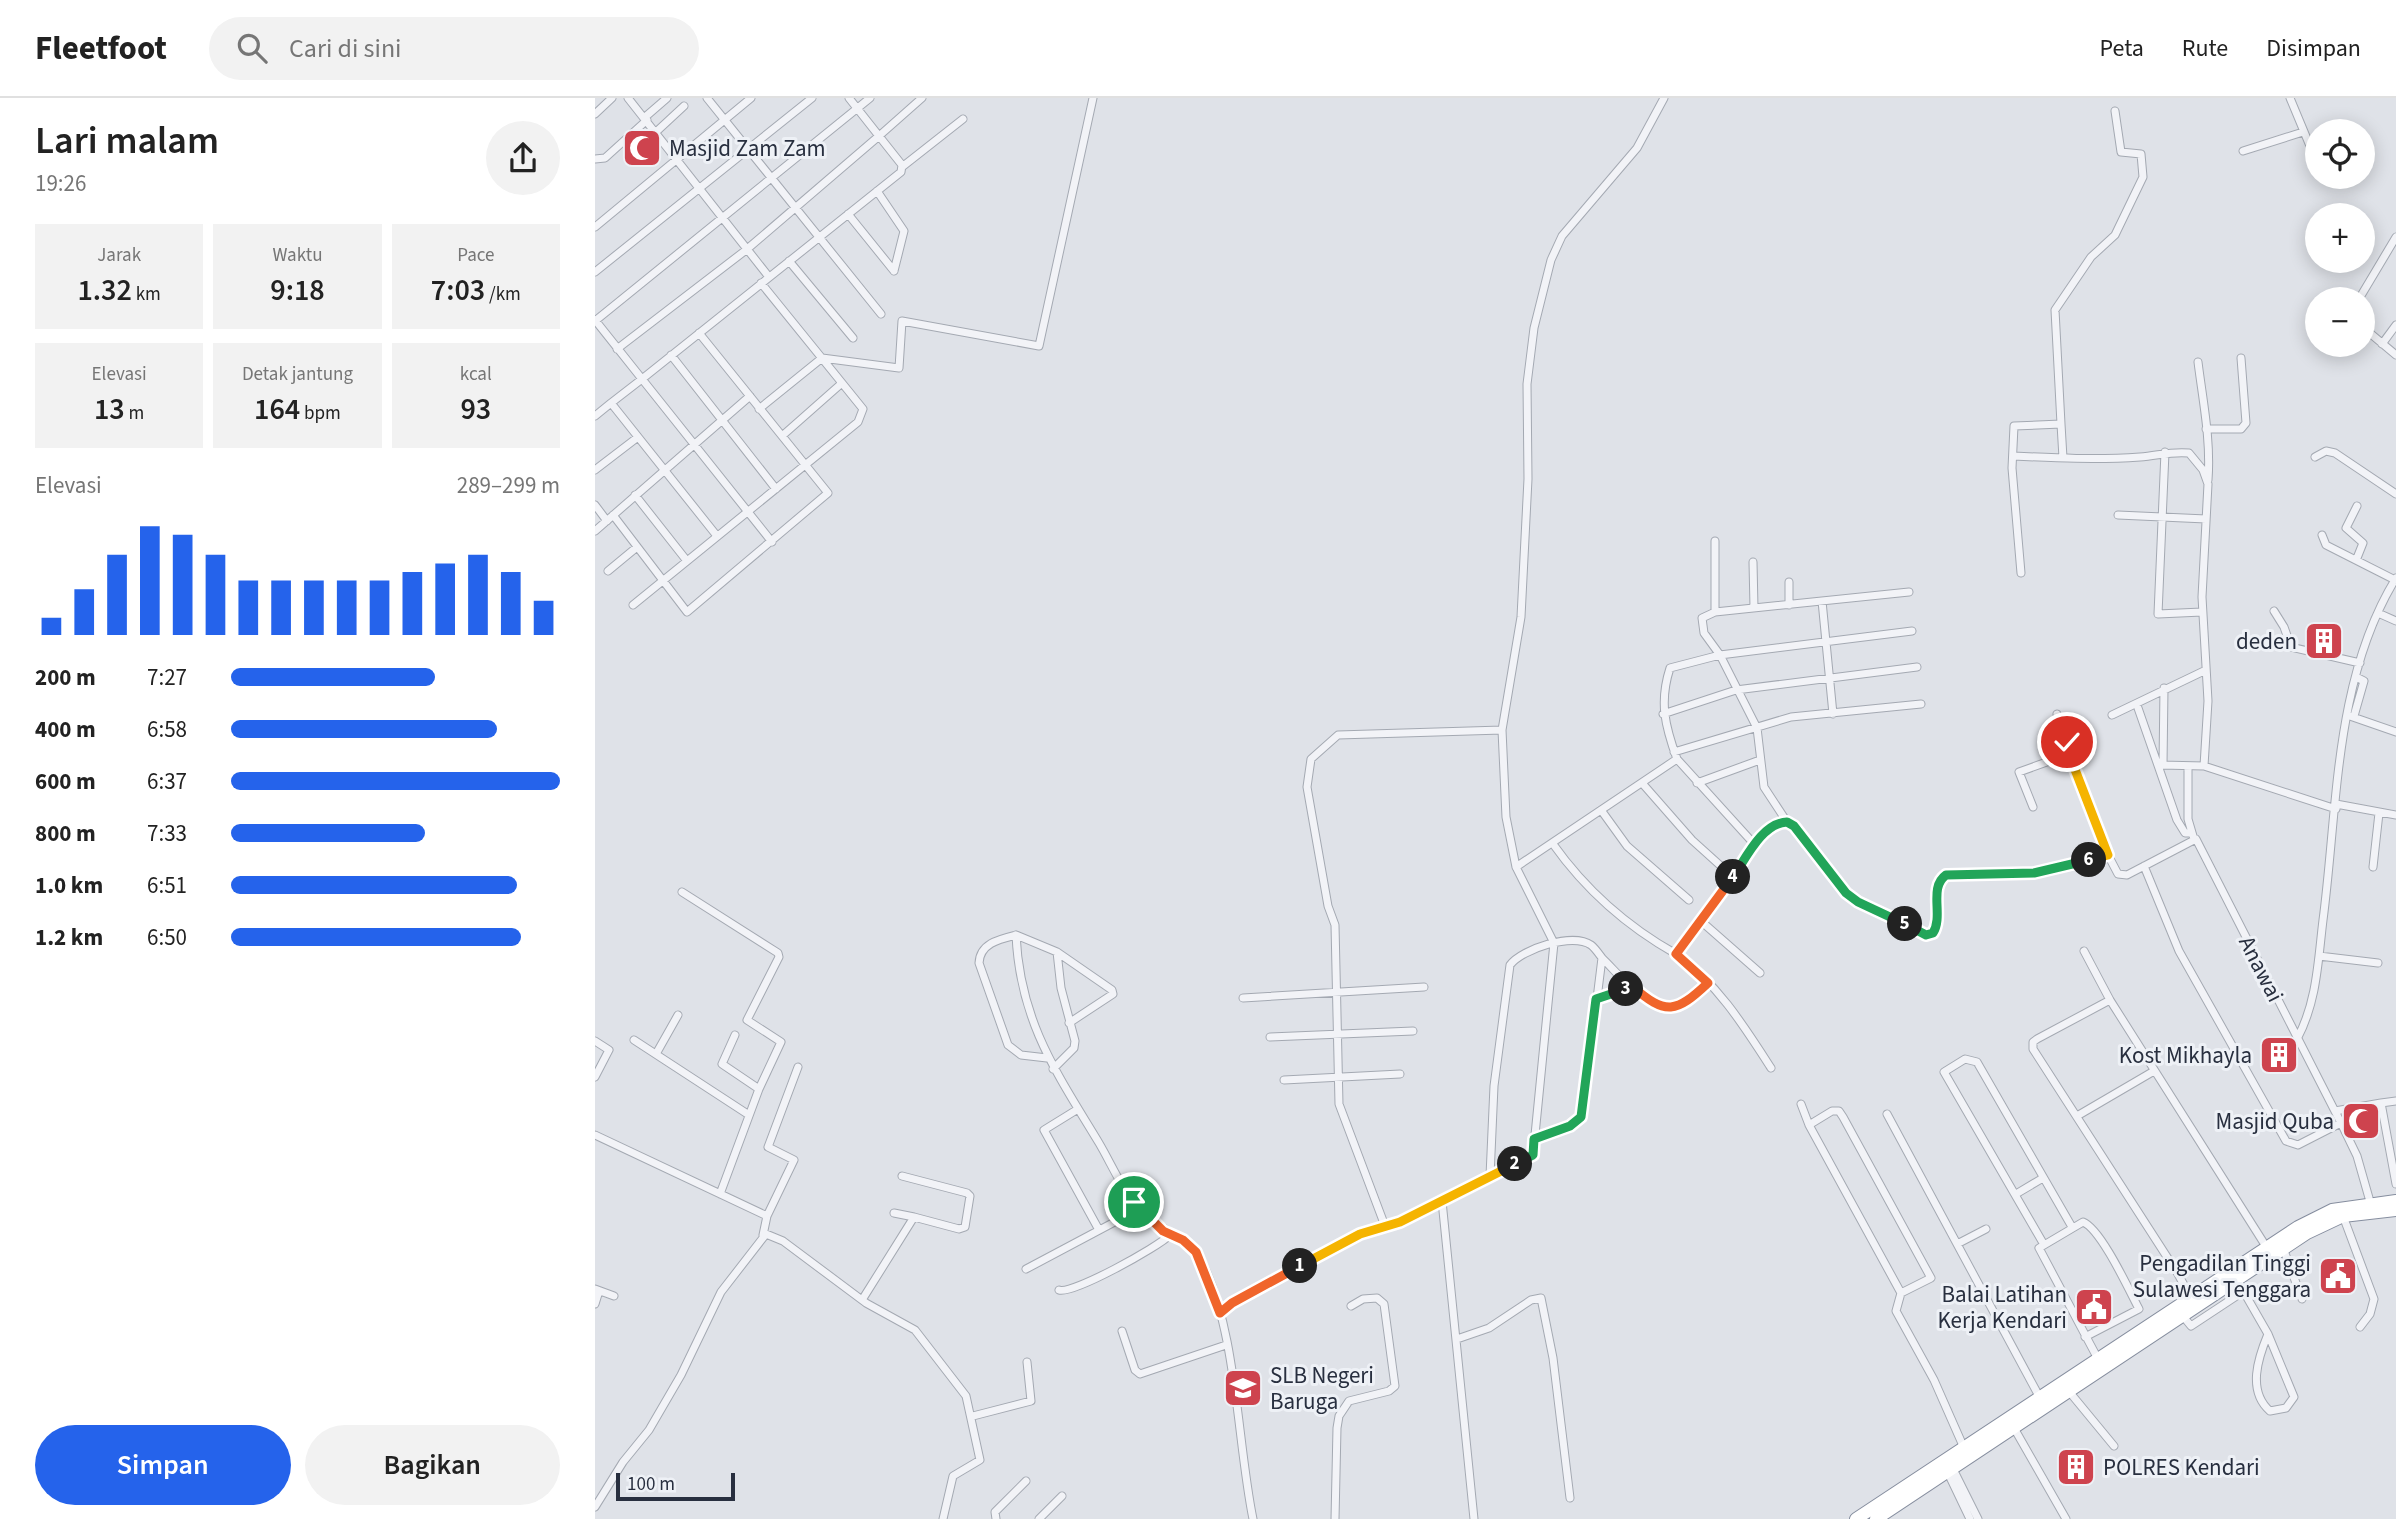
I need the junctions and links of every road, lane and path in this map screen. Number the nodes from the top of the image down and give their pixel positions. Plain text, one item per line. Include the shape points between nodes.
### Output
1 (611, 98) edge
2 (628, 98) edge
3 (667, 98) edge
4 (707, 98) edge
5 (751, 98) edge
6 (812, 98) edge
7 (849, 98) edge
8 (870, 98) edge
9 (922, 98) edge
10 (1093, 98) edge
11 (1664, 98) edge
12 (2290, 98) edge
13 (684, 106) dead end
14 (857, 108) junction
15 (2115, 111) dead end
16 (595, 114) edge
17 (645, 119) junction
18 (963, 119) dead end
19 (724, 120) junction
20 (656, 132) junction
21 (2303, 132) junction
22 (879, 136) junction
23 (2305, 136) edge
24 (749, 150) junction
25 (2243, 151) dead end
26 (596, 162) edge
27 (677, 162) junction
28 (902, 167) junction
29 (771, 179) junction
30 (699, 190) junction
31 (877, 191) junction
32 (794, 208) junction
33 (848, 214) junction
34 (722, 219) junction
35 (595, 227) edge
36 (819, 237) junction
37 (2396, 237) edge
38 (746, 250) junction
39 (789, 261) junction
40 (595, 272) edge
41 (769, 277) junction
42 (761, 284) junction
43 (2366, 287) edge
44 (881, 314) dead end
45 (595, 320) edge
46 (2396, 325) edge
47 (699, 333) junction
48 (2375, 336) edge
49 (853, 338) dead end
50 (2382, 344) junction
51 (617, 349) junction
52 (671, 355) junction
53 (2396, 355) edge
54 (822, 358) junction
55 (2241, 358) dead end
56 (2198, 362) dead end
57 (642, 379) junction
58 (842, 383) junction
59 (750, 396) junction
60 (611, 403) junction
61 (759, 409) junction
62 (595, 416) edge
63 (722, 420) junction
64 (2061, 424) junction
65 (2206, 429) junction
66 (782, 436) junction
67 (638, 437) junction
68 (694, 444) junction
69 (2165, 452) junction
70 (2013, 456) junction
71 (2315, 457) dead end
72 (2063, 458) junction
73 (805, 465) junction
74 (664, 469) junction
75 (595, 470) edge
76 (2208, 484) junction
77 (776, 489) junction
78 (2396, 494) edge
79 (635, 495) junction
80 (595, 505) edge
81 (2357, 506) dead end
82 (748, 512) junction
83 (2118, 515) dead end
84 (2162, 517) junction
85 (610, 518) junction
86 (2206, 519) junction
87 (595, 531) edge
88 (2322, 535) dead end
89 (717, 536) junction
90 (1714, 541) dead end
91 (772, 542) junction
92 (637, 547) junction
93 (2357, 558) junction
94 (687, 561) junction
95 (1753, 562) dead end
96 (608, 571) dead end
97 (2021, 573) dead end
98 (2395, 579) edge
99 (663, 580) junction
100 (1789, 582) dead end
101 (1909, 592) dead end
102 (1822, 601) junction
103 (633, 605) dead end
104 (1789, 605) junction
105 (1754, 608) junction
106 (2274, 611) dead end
107 (1716, 612) junction
108 (2202, 612) junction
109 (2378, 612) junction
110 (2396, 621) edge
111 (1912, 631) dead end
112 (1826, 640) junction
113 (2273, 643) dead end
114 (2291, 647) junction
115 (1720, 655) junction
116 (2360, 663) junction
117 (1917, 667) dead end
118 (2206, 670) junction
119 (1829, 676) junction
120 (2164, 688) junction
121 (1736, 690) junction
122 (1920, 704) dead end
123 (2138, 708) dead end
124 (1663, 714) junction
125 (1833, 714) junction
126 (2057, 714) dead end
127 (2112, 715) dead end
128 (2350, 715) junction
129 (1757, 728) junction
130 (1502, 730) junction
131 (2396, 732) edge
132 (2069, 754) junction
133 (1676, 755) junction
134 (1760, 760) junction
135 (2160, 765) junction
136 (2188, 766) junction
137 (2204, 766) junction
138 (1642, 783) junction
139 (1697, 783) junction
140 (2033, 807) dead end
141 (2336, 807) junction
142 (1601, 810) junction
143 (2379, 813) junction
144 (2396, 815) edge
145 (1787, 822) junction
146 (2190, 833) junction
147 (2196, 839) junction
148 (1553, 844) junction
149 (1755, 845) junction
150 (2108, 855) junction
151 (2144, 866) junction
152 (1516, 867) junction
153 (2373, 867) dead end
154 (1733, 877) junction
155 (682, 892) dead end
156 (1689, 900) dead end
157 (1702, 922) junction
158 (1016, 935) junction
159 (1554, 943) junction
160 (2084, 951) dead end
161 (1057, 952) junction
162 (1676, 954) junction
163 (2319, 956) junction
164 (1602, 958) junction
165 (2378, 962) dead end
166 (1760, 974) dead end
167 (1708, 983) junction
168 (1632, 986) junction
169 (1424, 988) dead end
170 (1336, 990) junction
171 (1243, 998) dead end
172 (1596, 999) junction
173 (2110, 1000) junction
174 (678, 1015) dead end
175 (1069, 1023) junction
176 (1413, 1031) dead end
177 (1337, 1034) junction
178 (735, 1035) dead end
179 (1269, 1037) dead end
180 (2297, 1039) junction
181 (634, 1040) dead end
182 (595, 1041) edge
183 (656, 1054) junction
184 (1047, 1058) junction
185 (798, 1067) dead end
186 (1771, 1068) dead end
187 (1053, 1069) junction
188 (2154, 1071) junction
189 (1400, 1074) dead end
190 (595, 1077) edge
191 (1337, 1077) junction
192 (1284, 1080) dead end
193 (759, 1089) junction
194 (2396, 1101) edge
195 (2381, 1103) junction
196 (1801, 1104) dead end
197 (1078, 1109) junction
198 (2335, 1111) junction
199 (1887, 1114) dead end
200 (749, 1115) junction
201 (2077, 1116) junction
202 (2341, 1124) junction
203 (1809, 1125) junction
204 (595, 1135) edge
205 (1534, 1139) junction
206 (902, 1176) dead end
207 (1490, 1176) junction
208 (2043, 1178) junction
209 (2396, 1184) edge
210 (720, 1194) junction
211 (2016, 1194) junction
212 (1442, 1201) junction
213 (2396, 1201) edge
214 (2372, 1207) junction
215 (1139, 1209) junction
216 (2396, 1210) edge
217 (894, 1213) dead end
218 (767, 1216) junction
219 (2343, 1216) junction
220 (914, 1217) junction
221 (1385, 1226) junction
222 (2072, 1227) junction
223 (1986, 1229) dead end
224 (1099, 1230) junction
225 (763, 1235) junction
226 (1170, 1235) junction
227 (1959, 1243) junction
228 (2043, 1243) junction
229 (2267, 1248) junction
230 (2282, 1248) junction
231 (1025, 1269) dead end
232 (2241, 1285) junction
233 (597, 1290) edge
234 (1059, 1290) dead end
235 (1901, 1293) junction
236 (614, 1296) dead end
237 (2191, 1298) junction
238 (2302, 1299) dead end
239 (862, 1300) junction
240 (595, 1304) edge
241 (1351, 1306) dead end
242 (1220, 1313) junction
243 (2360, 1327) dead end
244 (1122, 1331) dead end
245 (2268, 1334) junction
246 (2085, 1337) junction
247 (1457, 1339) junction
248 (1226, 1345) junction
249 (2098, 1359) junction
250 (1027, 1362) dead end
251 (2065, 1387) junction
252 (2039, 1398) junction
253 (973, 1416) junction
254 (2014, 1428) junction
255 (2114, 1446) dead end
256 (1964, 1448) junction
257 (1950, 1471) junction
258 (1026, 1480) dead end
259 (1062, 1496) dead end
260 (1570, 1498) dead end
261 (1896, 1498) junction
262 (595, 1507) edge
263 (943, 1519) edge
264 (996, 1519) edge
265 (1039, 1519) edge
266 (1253, 1519) edge
267 (1335, 1519) edge
268 (1474, 1519) edge
269 (1856, 1519) edge
270 (1876, 1519) edge
271 (1970, 1519) edge
272 (1978, 1519) edge
273 (2066, 1519) edge

1 - 16 street
2 - 17 street
3 - 17 street
4 - 19 street
5 - 19 street
6 - 24 street
7 - 14 street
8 - 14 street
9 - 22 street
10 - 54 street via 1039,346 902,321 899,368
11 - 130 street via 1637,148 1562,236 1551,260 1528,368 1522,603
12 - 21 street
13 - 20 street
14 - 22 street
14 - 29 street
15 - 64 street via 2120,152 2141,154 2144,177 2115,235 2091,257 2055,310
17 - 20 street
17 - 26 street via 605,159
18 - 28 street
19 - 24 street
19 - 27 street
20 - 27 street
21 - 23 street
21 - 25 street
22 - 28 street
22 - 32 street
24 - 29 street
24 - 30 street
27 - 30 street
27 - 35 street
28 - 31 street
29 - 32 street
29 - 34 street
30 - 34 street
30 - 40 street
31 - 33 street
31 - 33 street via 904,230 894,271
32 - 36 street
32 - 38 street
33 - 36 street
34 - 38 street
34 - 45 street
36 - 39 street
36 - 44 street
37 - 43 street
38 - 41 street
38 - 51 street
39 - 41 street
39 - 49 street
41 - 42 street
42 - 47 street
42 - 54 street
45 - 51 street
46 - 50 street
47 - 52 street
47 - 59 street
48 - 50 street
50 - 53 street
51 - 57 street
52 - 57 street
52 - 63 street
54 - 58 street
54 - 61 street
55 - 65 street via 2246,423 2241,429
56 - 65 street
57 - 60 street
57 - 68 street
58 - 66 street
58 - 73 street via 864,413
59 - 61 street
59 - 63 street
60 - 62 street
60 - 67 street
61 - 66 street
63 - 68 street
63 - 77 street
64 - 70 street via 2014,426
64 - 72 street
65 - 76 street via 2211,443
66 - 73 street
67 - 74 street
67 - 75 street
68 - 74 street
68 - 82 street
69 - 72 street via 2141,457
69 - 76 street via 2189,453
69 - 84 street
70 - 72 street
70 - 97 street
71 - 78 street via 2326,451 2335,453
73 - 77 street
73 - 91 street via 828,493
74 - 79 street
74 - 89 street
76 - 86 street
77 - 82 street
79 - 85 street
79 - 94 street
80 - 85 street
81 - 93 street via 2346,528 2363,543
82 - 89 street
82 - 91 street
83 - 84 street
84 - 86 street
84 - 108 street via 2158,614
85 - 87 street
85 - 92 street
86 - 108 street
88 - 93 street via 2326,545
89 - 94 street
90 - 107 street
91 - 99 street via 687,612
92 - 96 street
92 - 99 street
93 - 98 street
94 - 99 street
95 - 105 street
98 - 109 street
99 - 103 street
100 - 104 street
101 - 102 street
102 - 104 street
102 - 112 street
104 - 105 street
105 - 107 street
106 - 114 street
107 - 115 street via 1702,618 1704,633
108 - 118 street
109 - 110 street
109 - 116 street
111 - 112 street
112 - 115 street
112 - 119 street
113 - 114 street
114 - 116 street
115 - 121 street
115 - 124 street via 1670,668
116 - 128 street
117 - 119 street
118 - 120 street
118 - 137 street
119 - 121 street
119 - 125 street
120 - 127 street
120 - 135 street
121 - 124 street
121 - 129 street
122 - 125 street
123 - 135 street, Anawai
124 - 133 street
125 - 129 street via 1791,717
126 - 132 street
128 - 131 street
128 - 141 street
129 - 133 street
129 - 134 street
130 - 152 street via 1506,817
130 - 170 street via 1338,735 1311,759 1307,787 1335,925
132 - 140 street via 2019,772
132 - 150 street
133 - 138 street
133 - 139 street
134 - 139 street
134 - 145 street via 1764,787
135 - 136 street
135 - 146 street, Anawai via 2177,820 2185,833
136 - 137 street
136 - 146 street
137 - 141 street
138 - 142 street
138 - 154 street via 1699,847
139 - 149 street
141 - 143 street
141 - 163 street
142 - 148 street
142 - 156 street via 1627,846
143 - 144 street
143 - 153 street
145 - 149 street via 1772,827
145 - 150 street via 1846,893 1926,935 1936,928 1937,888 1946,875 2034,873
146 - 147 street, Anawai
147 - 151 street
147 - 180 street, Anawai
148 - 152 street
148 - 162 street via 1598,896
149 - 154 street
150 - 151 street via 2123,875
151 - 202 street via 2179,951 2286,1142 2298,1145
152 - 159 street
154 - 157 street
155 - 193 street via 778,954 747,1020 781,1042
157 - 162 street
157 - 166 street
158 - 161 street
158 - 184 street via 1026,1000
158 - 184 street via 988,944 979,963 1008,1045 1021,1055
159 - 164 street via 1583,942 1592,945
159 - 205 street
159 - 207 street via 1523,951 1510,965 1494,1086
160 - 173 street
161 - 175 street
161 - 175 street via 1113,994
162 - 167 street
163 - 165 street
163 - 180 street via 2315,990
164 - 168 street
164 - 172 street
167 - 168 street via 1686,1003 1671,1007 1654,1005
167 - 186 street via 1728,1004
168 - 172 street
169 - 170 street
170 - 171 street
170 - 177 street
172 - 205 street via 1581,1117
173 - 188 street
173 - 201 street via 2033,1042 2033,1049
174 - 183 street
175 - 187 street via 1075,1045
176 - 177 street
177 - 179 street
177 - 191 street
178 - 193 street via 722,1064
180 - 198 street, Anawai
181 - 183 street
182 - 190 street via 609,1050
183 - 200 street
184 - 187 street
185 - 218 street via 768,1147 794,1160
187 - 197 street
188 - 201 street
188 - 229 street
189 - 191 street
191 - 192 street
191 - 221 street via 1340,1109
193 - 200 street
194 - 195 street
195 - 198 street
195 - 209 street
196 - 203 street
197 - 215 street
197 - 224 street via 1044,1130
198 - 202 street, Anawai
199 - 227 street
200 - 210 street
201 - 237 street
202 - 214 street, Anawai via 2357,1156
203 - 235 street
203 - 235 street via 1839,1111 1905,1227 1931,1278
204 - 210 street
205 - 207 street via 1533,1155
206 - 220 street via 970,1196 965,1227
207 - 212 street
208 - 211 street
208 - 211 street via 1976,1062 1965,1059 1944,1072
208 - 222 street
210 - 218 street
211 - 228 street
212 - 221 street
212 - 247 street
213 - 214 highway
214 - 216 highway
214 - 219 highway
214 - 229 highway via 2349,1205 2316,1216
215 - 224 street
215 - 226 street
217 - 220 street
218 - 225 street
219 - 230 highway
219 - 243 street via 2374,1299
220 - 239 street
221 - 242 street via 1360,1234
222 - 228 street
222 - 246 street via 2083,1222 2091,1226 2139,1309
223 - 227 street
224 - 231 street
225 - 239 street via 783,1241
225 - 262 street via 721,1292 681,1376
226 - 234 street via 1067,1292
226 - 242 street via 1196,1252
227 - 252 street
228 - 246 street via 2040,1251
229 - 237 highway
230 - 232 highway
230 - 238 street
232 - 245 street
232 - 251 highway via 2182,1315
233 - 236 street
233 - 240 street
235 - 256 street via 1896,1311
237 - 249 highway
239 - 253 street via 915,1330 960,1384
241 - 267 street via 1370,1297 1384,1304 1395,1386 1349,1401 1339,1416
242 - 248 street
244 - 248 street via 1140,1374
245 - 245 street via 2294,1397 2286,1408 2270,1411 2259,1398 2256,1369
246 - 249 street
247 - 260 street via 1489,1328 1541,1298
247 - 268 street
248 - 266 street
249 - 251 highway
250 - 253 street via 1031,1401
251 - 252 highway
251 - 254 highway
251 - 255 street
252 - 256 highway
253 - 263 street via 980,1460 953,1476
254 - 257 highway
254 - 273 street
256 - 261 highway
257 - 261 highway
257 - 271 street
257 - 272 street
258 - 264 street via 995,1512
259 - 265 street
261 - 269 highway
261 - 270 highway

